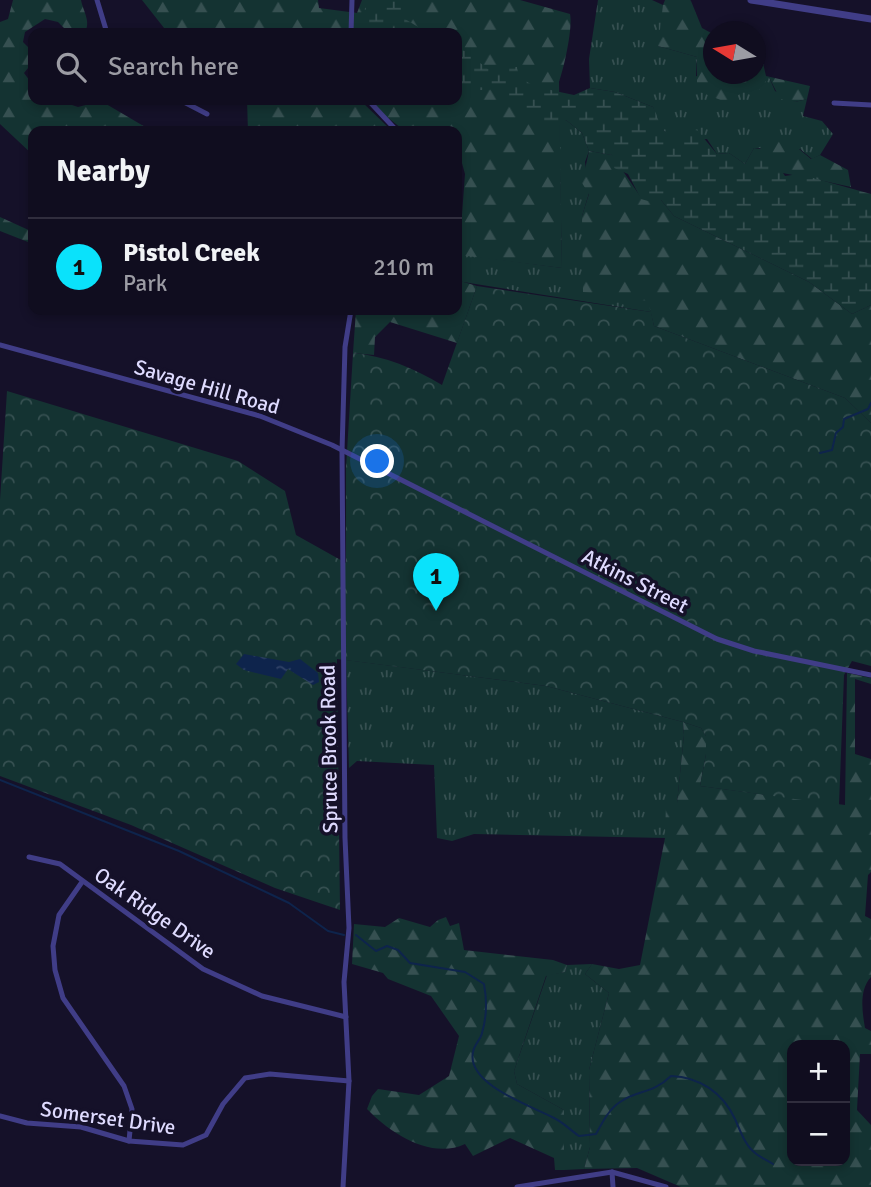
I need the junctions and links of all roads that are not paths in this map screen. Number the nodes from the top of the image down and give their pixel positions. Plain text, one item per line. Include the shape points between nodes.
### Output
1 (97, 0) edge
2 (352, 0) edge
3 (751, 0) edge
4 (871, 19) edge
5 (105, 28) edge
6 (351, 28) edge
7 (834, 103) dead end
8 (190, 105) edge
9 (373, 105) edge
10 (871, 105) edge
11 (207, 114) dead end
12 (392, 126) edge
13 (350, 315) edge
14 (0, 345) edge
15 (342, 451) junction
16 (397, 478) joint
17 (871, 675) edge
18 (29, 857) dead end
19 (82, 882) junction
20 (346, 1017) junction
21 (349, 1081) junction
22 (0, 1116) edge
23 (129, 1141) junction
24 (612, 1172) junction
25 (343, 1187) edge
26 (517, 1187) edge
27 (612, 1187) edge
28 (666, 1187) edge

1 - 5 street
2 - 6 street
3 - 4 street
7 - 10 street
8 - 11 street
9 - 12 street
13 - 15 street, Spruce Brook Road
14 - 15 street, Savage Hill Road via 260,416
15 - 16 street, Savage Hill Road
15 - 20 street, Spruce Brook Road via 349,928
16 - 17 street, Atkins Street via 717,639
18 - 19 street, Oak Ridge Drive via 60,864
19 - 20 street, Oak Ridge Drive via 203,969 261,996
19 - 23 street via 59,915 53,946 55,970 63,998 124,1086 132,1109
20 - 21 street, Spruce Brook Road
21 - 23 street, Somerset Drive via 270,1074 245,1078 206,1135 183,1145
21 - 25 street, Spruce Brook Road
22 - 23 street, Somerset Drive via 27,1123 81,1126
24 - 26 street
24 - 27 street
24 - 28 street

